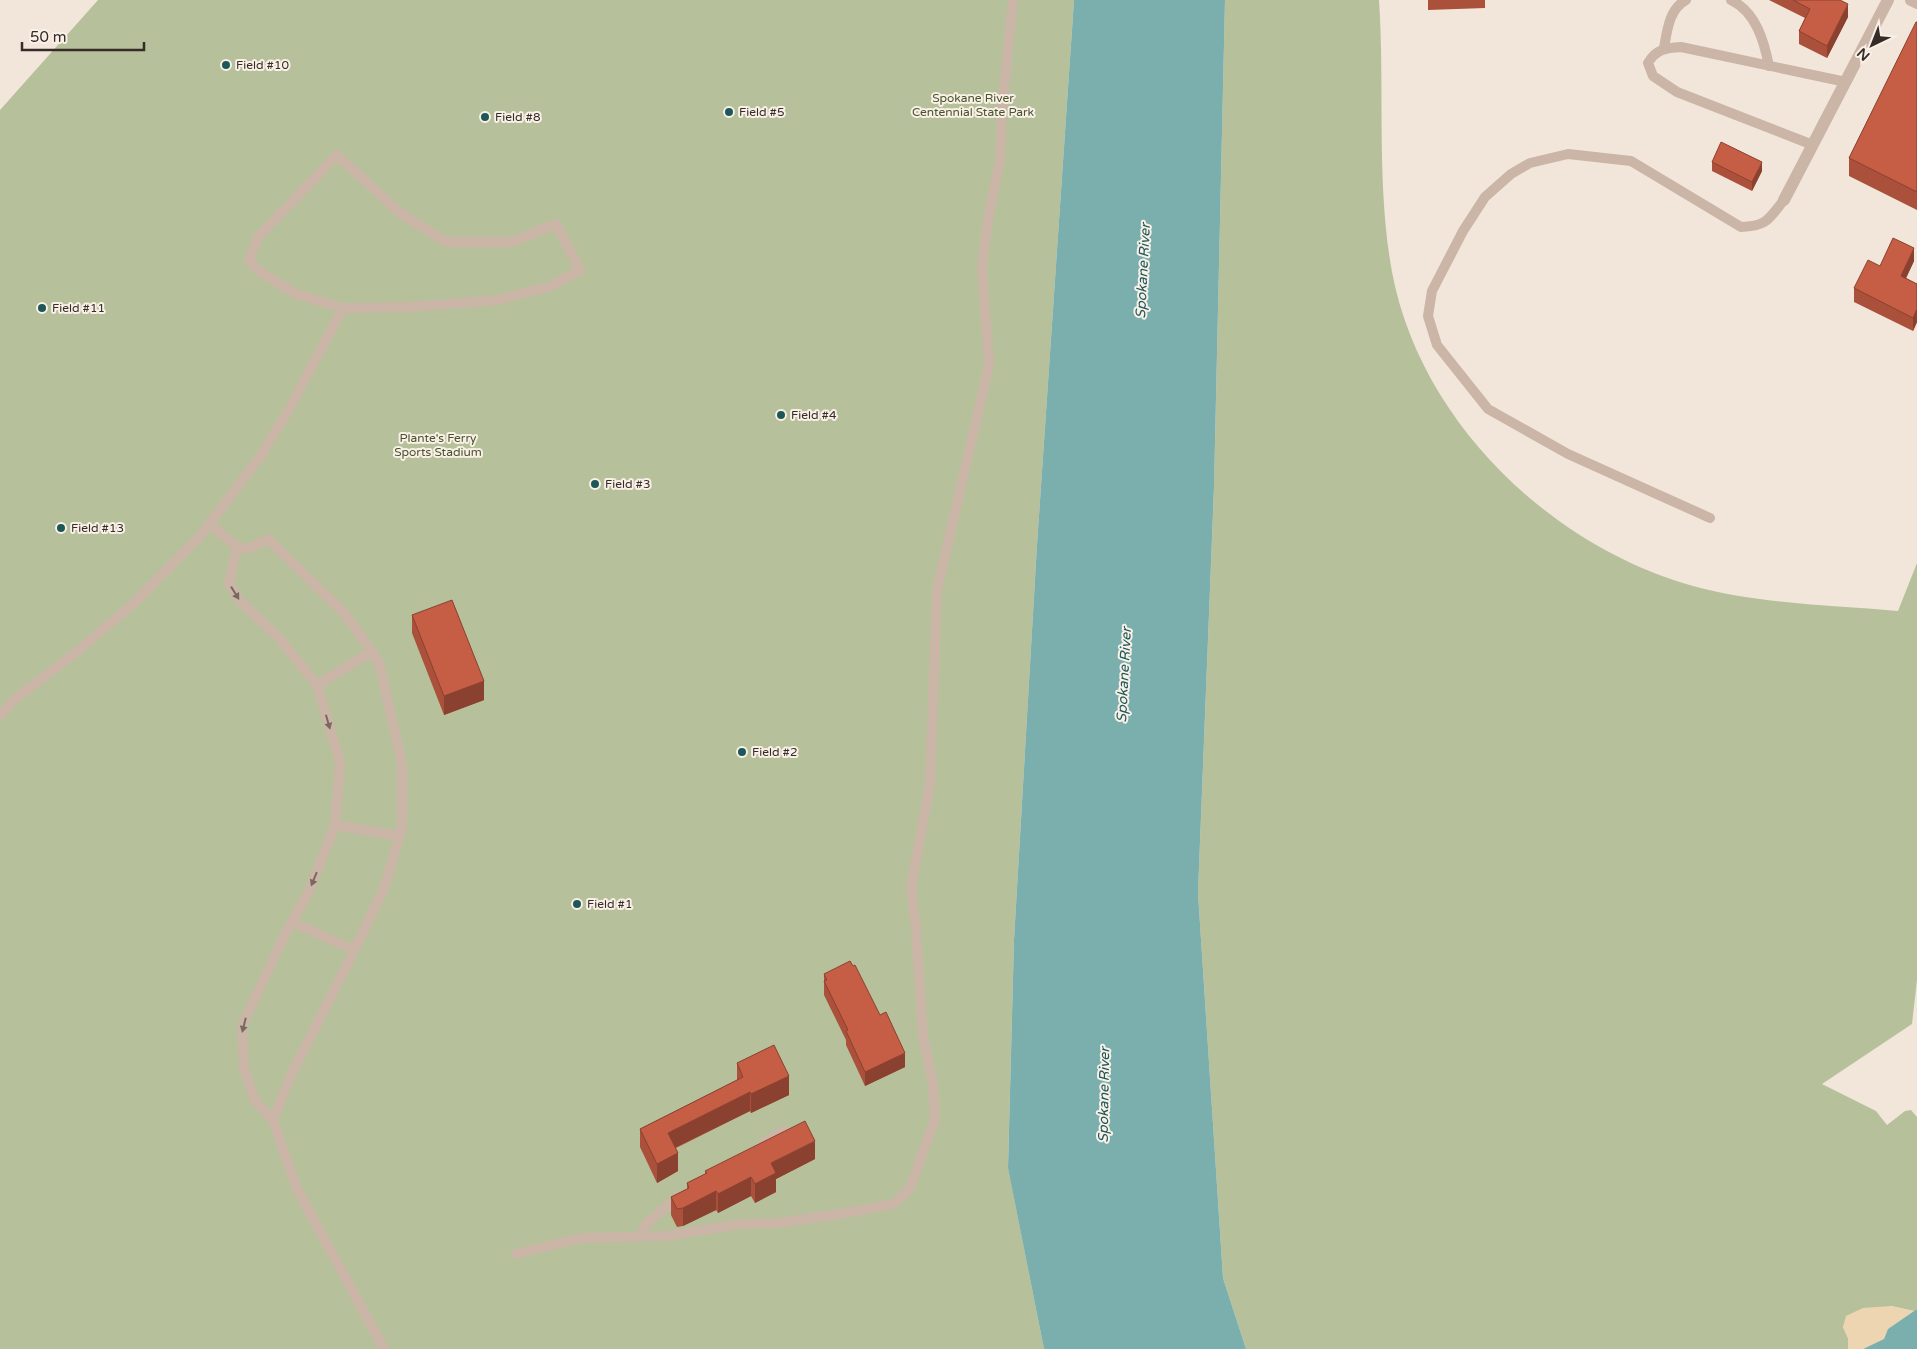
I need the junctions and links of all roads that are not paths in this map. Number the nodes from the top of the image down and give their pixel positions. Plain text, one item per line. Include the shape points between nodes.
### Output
1 (1013, 0) edge
2 (1686, 0) edge
3 (1731, 0) edge
4 (1888, 0) edge
5 (1911, 0) edge
6 (1917, 3) edge
7 (1664, 48) junction
8 (1769, 66) junction
9 (1846, 82) junction
10 (1813, 145) junction
11 (1784, 200) joint
12 (343, 308) junction
13 (1710, 518) dead end
14 (210, 524) junction
15 (237, 547) junction
16 (371, 652) junction
17 (317, 684) junction
18 (0, 716) edge
19 (335, 825) junction
20 (399, 836) junction
21 (292, 922) junction
22 (354, 950) junction
23 (273, 1120) junction
24 (784, 1130) edge
25 (751, 1150) edge
26 (686, 1190) edge
27 (639, 1237) junction
28 (516, 1254) dead end
29 (384, 1349) edge

1 - 27 lane via 1000,160 982,266 989,365 937,590 930,784 911,887 923,1036 932,1084 934,1119 910,1188 894,1204 793,1221
2 - 7 lane via 1670,18
3 - 8 lane via 1752,18 1764,40
4 - 9 street
5 - 6 street
7 - 8 lane via 1681,47
7 - 10 lane via 1653,55 1648,64 1653,76 1677,92
8 - 9 lane
9 - 10 street
10 - 11 street
11 - 13 lane via 1769,219 1757,226 1741,227 1632,161 1568,154 1530,164 1510,174 1485,197 1432,291 1428,316 1437,345 1488,409 1568,454
12 - 12 lane via 296,294 263,274 249,261 258,237 337,155 400,213 446,242 512,242 556,224 580,270 551,286 498,300
12 - 14 lane via 262,454
14 - 15 lane
14 - 18 lane via 133,604 15,700
15 - 16 lane via 248,549 268,539 345,614
15 -> 17 lane via 229,583 239,600 280,638
16 - 17 lane
16 - 20 lane via 379,662 402,764 402,827
17 -> 19 lane via 340,762
19 - 20 lane
19 -> 21 lane via 309,891
20 - 22 lane via 385,886
21 - 22 lane
21 -> 23 lane via 242,1026 244,1068 255,1102
22 - 23 lane via 290,1075
23 - 29 lane via 297,1188
24 - 25 lane
26 - 27 lane via 646,1224
27 - 28 lane via 581,1238

